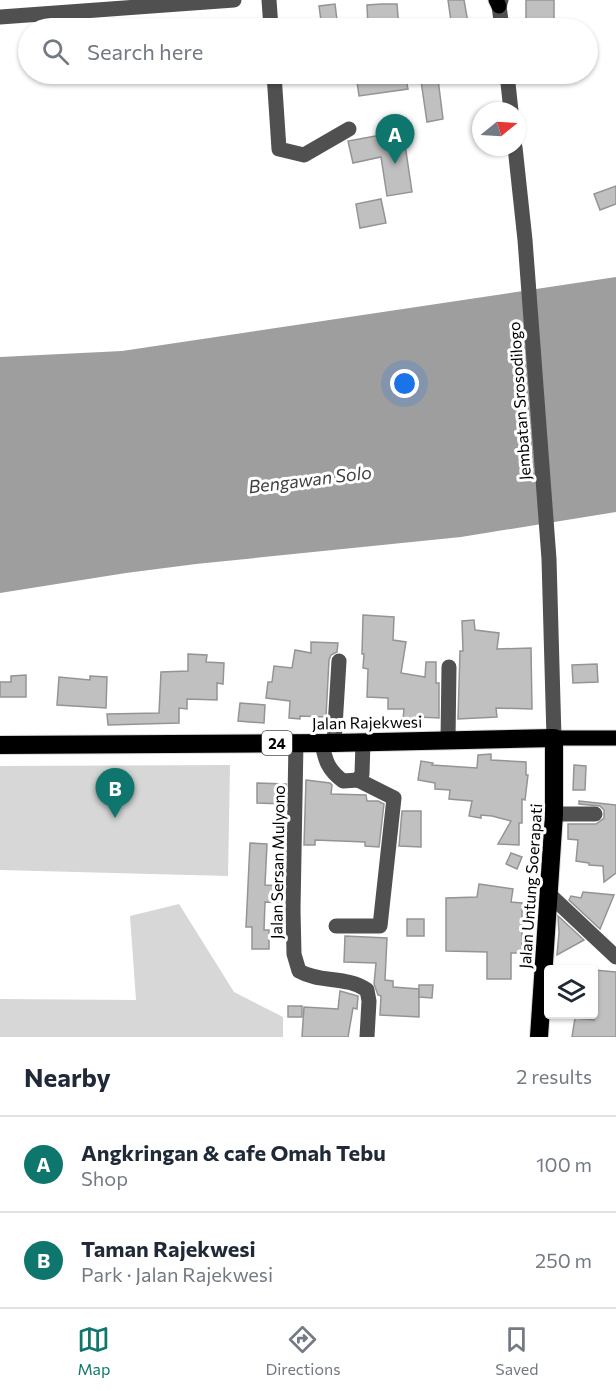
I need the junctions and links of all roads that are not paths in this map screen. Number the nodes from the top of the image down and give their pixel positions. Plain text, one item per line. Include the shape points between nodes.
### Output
1 (234, 0) edge
2 (269, 0) edge
3 (499, 2) edge
4 (140, 4) edge
5 (0, 17) edge
6 (270, 18) edge
7 (501, 18) edge
8 (275, 84) edge
9 (508, 84) edge
10 (510, 102) edge
11 (349, 129) dead end
12 (516, 156) edge
13 (339, 661) dead end
14 (449, 668) dead end
15 (554, 738) junction
16 (616, 738) edge
17 (448, 740) junction
18 (296, 742) junction
19 (363, 742) junction
20 (328, 743) junction
21 (0, 745) edge
22 (358, 780) junction
23 (554, 814) junction
24 (595, 814) dead end
25 (550, 895) junction
26 (336, 926) dead end
27 (616, 957) edge
28 (367, 1037) edge
29 (539, 1037) edge

1 - 4 street
2 - 6 street
3 - 7 street
4 - 5 street
8 - 11 street via 279,149 304,155
9 - 10 street
12 - 15 street, Jembatan Srosodilogo via 549,559
13 - 20 street
14 - 17 street
15 - 16 main road
15 - 17 highway, Jalan Rajekwesi / 24
15 - 23 highway, Jalan Untung Soerapati
17 - 19 highway, Jalan Rajekwesi / 24
18 - 20 highway, Jalan Rajekwesi / 24
18 - 21 highway, Jalan Rajekwesi / 24
18 - 28 street, Jalan Sersan Mulyono via 294,954 299,970 307,976 352,982 367,990
19 - 20 highway, Jalan Rajekwesi / 24
19 - 22 street via 362,774
20 - 22 street via 326,763 330,771 343,781
22 - 26 street via 394,798 380,926
23 - 24 street
23 - 25 highway, Jalan Untung Soerapati
25 - 27 street
25 - 29 highway, Jalan Untung Soerapati

